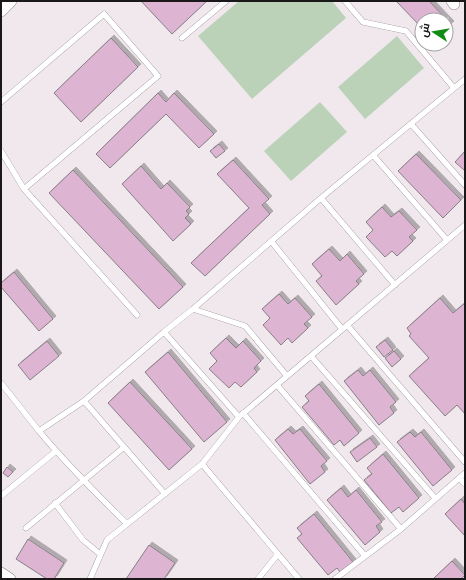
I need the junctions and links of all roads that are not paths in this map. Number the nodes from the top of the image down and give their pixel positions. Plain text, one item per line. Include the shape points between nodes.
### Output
1 (11, 1) edge
2 (226, 1) edge
3 (345, 1) edge
4 (1, 11) edge
5 (182, 38) dead end
6 (465, 79) edge
7 (454, 88) junction
8 (1, 102) edge
9 (411, 124) junction
10 (1, 150) edge
11 (373, 154) junction
12 (465, 185) edge
13 (24, 189) junction
14 (321, 198) junction
15 (465, 225) edge
16 (447, 240) junction
17 (271, 241) junction
18 (394, 285) junction
19 (193, 309) junction
20 (137, 315) dead end
21 (345, 327) junction
22 (164, 332) junction
23 (311, 356) junction
24 (287, 376) junction
25 (1, 383) edge
26 (277, 385) junction
27 (3, 390) edge
28 (84, 401) junction
29 (241, 415) junction
30 (39, 431) junction
31 (123, 448) junction
32 (56, 452) junction
33 (465, 462) edge
34 (202, 464) junction
35 (465, 473) edge
36 (459, 478) junction
37 (83, 480) junction
38 (465, 484) edge
39 (165, 494) junction
40 (1, 496) edge
41 (435, 498) junction
42 (55, 503) junction
43 (127, 524) junction
44 (26, 528) dead end
45 (400, 529) junction
46 (100, 554) junction
47 (278, 554) junction
48 (365, 556) junction
49 (1, 573) edge
50 (10, 579) edge
51 (90, 579) edge
52 (258, 579) edge
53 (299, 579) edge
54 (335, 579) edge

1 - 4 street
2 - 5 lane
3 - 7 lane via 362,22 406,31
6 - 7 lane
7 - 9 lane
8 - 13 lane via 104,14 158,76
9 - 11 lane
9 - 12 lane
10 - 13 lane
11 - 14 lane
11 - 16 lane
13 - 20 lane
14 - 17 lane
14 - 18 lane
15 - 16 lane
16 - 18 lane
17 - 19 lane
17 - 21 lane
18 - 21 lane
19 - 22 lane
19 - 24 lane via 245,326
21 - 23 lane
21 - 33 lane
22 - 28 lane
22 - 29 lane
23 - 24 lane
23 - 41 lane
24 - 26 lane
25 - 27 lane
26 - 29 lane
26 - 45 lane
27 - 30 lane
28 - 30 lane
28 - 31 lane
29 - 34 lane
29 - 48 lane
30 - 32 lane
31 - 37 lane
31 - 39 lane
32 - 37 lane
32 - 40 lane
34 - 39 lane
34 - 47 lane
35 - 36 lane
36 - 38 lane
36 - 41 lane
37 - 42 lane
37 - 43 lane
39 - 43 lane
41 - 45 lane
42 - 44 lane
42 - 46 lane via 83,540
43 - 46 lane via 107,540
45 - 48 lane
46 - 51 lane
47 - 52 lane
47 - 53 lane
48 - 54 lane
49 - 50 street

